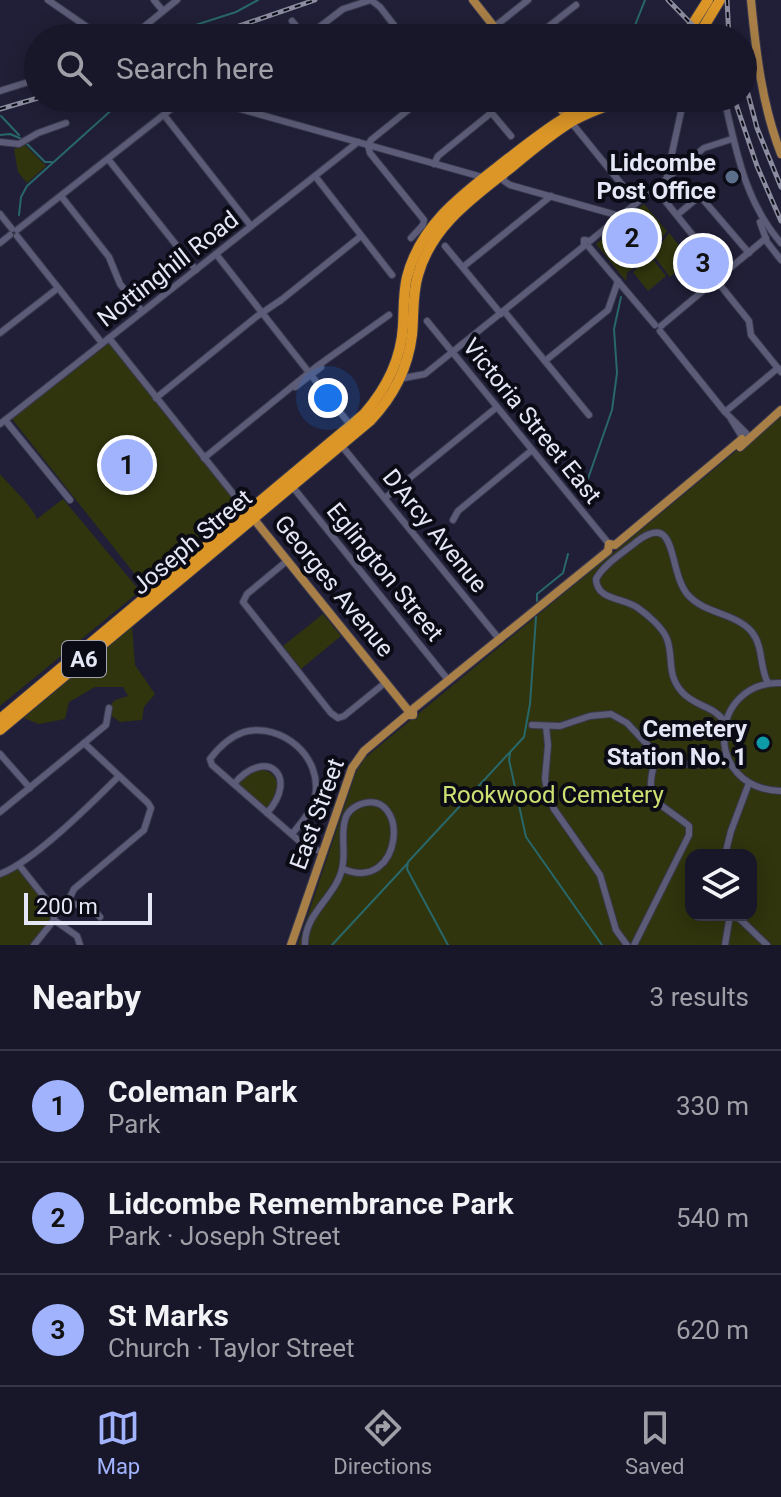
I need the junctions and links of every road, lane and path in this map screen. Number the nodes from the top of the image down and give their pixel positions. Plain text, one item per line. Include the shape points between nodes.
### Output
1 (48, 0) edge
2 (154, 0) edge
3 (177, 0) edge
4 (473, 0) edge
5 (708, 0) edge
6 (720, 0) edge
7 (751, 0) edge
8 (525, 1) edge
9 (576, 5) dead end
10 (163, 11) junction
11 (292, 21) dead end
12 (83, 24) edge
13 (147, 24) edge
14 (294, 24) edge
15 (324, 24) edge
16 (393, 24) edge
17 (492, 24) edge
18 (498, 24) edge
19 (552, 24) edge
20 (693, 24) edge
21 (705, 24) edge
22 (753, 24) edge
23 (757, 60) edge
24 (24, 83) edge
25 (0, 91) edge
26 (168, 112) edge
27 (251, 112) edge
28 (403, 112) edge
29 (564, 112) edge
30 (580, 112) edge
31 (588, 112) edge
32 (681, 112) edge
33 (727, 112) edge
34 (491, 113) joint
35 (164, 115) junction
36 (569, 119) junction
37 (66, 123) dead end
38 (777, 132) edge
39 (511, 136) dead end
40 (732, 139) junction
41 (0, 142) edge
42 (358, 142) junction
43 (368, 145) junction
44 (781, 154) edge
45 (108, 159) junction
46 (671, 159) junction
47 (434, 164) junction
48 (682, 167) junction
49 (315, 176) junction
50 (506, 176) junction
51 (665, 179) junction
52 (487, 181) junction
53 (656, 186) junction
54 (61, 196) junction
55 (551, 196) junction
56 (751, 196) junction
57 (636, 202) junction
58 (0, 214) edge
59 (677, 215) junction
60 (620, 216) junction
61 (251, 226) junction
62 (14, 232) junction
63 (361, 236) junction
64 (775, 237) junction
65 (411, 238) dead end
66 (765, 242) junction
67 (0, 243) edge
68 (781, 244) edge
69 (588, 245) junction
70 (445, 246) dead end
71 (749, 253) junction
72 (216, 254) junction
73 (781, 260) edge
74 (463, 267) junction
75 (196, 270) junction
76 (724, 274) junction
77 (392, 275) dead end
78 (716, 280) junction
79 (618, 281) junction
80 (58, 288) junction
81 (142, 311) junction
82 (502, 312) junction
83 (263, 314) junction
84 (389, 315) dead end
85 (427, 321) dead end
86 (658, 327) junction
87 (0, 333) edge
88 (109, 338) junction
89 (102, 343) junction
90 (454, 351) junction
91 (545, 361) junction
92 (780, 369) edge
93 (310, 374) junction
94 (402, 378) junction
95 (383, 390) junction
96 (156, 398) junction
97 (497, 407) junction
98 (781, 410) edge
99 (725, 412) junction
100 (589, 415) dead end
101 (2, 422) edge
102 (351, 426) junction
103 (746, 437) junction
104 (341, 445) junction
105 (532, 450) junction
106 (204, 458) junction
107 (292, 486) junction
108 (385, 498) junction
109 (70, 500) dead end
110 (250, 514) junction
111 (453, 520) dead end
112 (613, 550) junction
113 (288, 560) junction
114 (500, 640) junction
115 (449, 681) junction
116 (386, 682) junction
117 (768, 683) junction
118 (781, 683) edge
119 (109, 708) dead end
120 (409, 711) junction
121 (0, 719) edge
122 (725, 723) junction
123 (532, 725) dead end
124 (546, 726) junction
125 (0, 730) edge
126 (84, 743) junction
127 (0, 754) edge
128 (657, 755) junction
129 (726, 756) junction
130 (118, 777) junction
131 (749, 783) junction
132 (234, 784) junction
133 (30, 788) junction
134 (781, 791) edge
135 (0, 812) edge
136 (267, 813) junction
137 (292, 834) junction
138 (726, 849) edge
139 (323, 852) junction
140 (19, 865) junction
141 (343, 869) junction
142 (0, 874) edge
143 (68, 902) junction
144 (53, 916) junction
145 (100, 917) dead end
146 (729, 921) edge
147 (742, 921) edge
148 (34, 945) edge
149 (80, 945) edge
150 (291, 945) edge
151 (305, 945) edge
152 (627, 945) edge
153 (634, 945) edge
154 (725, 945) edge
155 (767, 945) edge

1 - 12 street
2 - 10 street
3 - 10 street
4 - 17 main road
5 - 20 highway
6 - 21 highway
7 - 22 main road
8 - 18 street
9 - 19 street
10 - 13 street
11 - 14 street
15 - 16 street via 343,9 371,0
23 - 38 main road
24 - 25 street
26 - 35 street
27 - 42 street
28 - 43 street
29 - 36 main road
30 - 36 highway, A6
31 - 36 highway, A6
32 - 46 street
33 - 40 street
34 - 39 street
34 - 47 street
35 - 45 street
35 - 61 street
36 - 50 highway, A6
36 - 52 highway, A6
36 - 57 street
37 - 41 street via 16,145
38 - 44 main road
40 - 48 street, Joseph Street via 708,146
40 - 56 street
42 - 43 street
42 - 49 street, Nottinghill Road
43 - 47 street
43 - 65 street via 423,218
45 - 54 street
45 - 75 street
46 - 48 street
46 - 51 street
47 - 52 street
48 - 51 street, Joseph Street
49 - 61 street, Nottinghill Road
49 - 63 street
50 - 52 highway, A6
50 - 55 street via 516,187
51 - 53 street, Joseph Street
52 - 94 highway, A6 via 425,255
52 - 95 highway, A6 via 442,214 418,249 405,286 399,352
53 - 57 street, Joseph Street
53 - 59 street
54 - 62 street
54 - 81 street via 109,257 120,284
55 - 60 street
55 - 74 street
56 - 64 street
56 - 66 street
57 - 60 street, Joseph Street
58 - 62 street
59 - 71 street via 700,196
59 - 76 street
60 - 69 street, Joseph Street
61 - 72 street, Nottinghill Road
62 - 67 street
62 - 80 street
63 - 77 street
63 - 83 street
64 - 66 street
64 - 68 street
66 - 68 street
66 - 71 street
66 - 73 street
69 - 79 street
69 - 82 street, Joseph Street
70 - 74 street
71 - 76 street
72 - 75 street, Nottinghill Road
72 - 83 street
74 - 82 street
75 - 81 street, Nottinghill Road
76 - 78 street
78 - 86 street
78 - 92 street
79 - 86 street
79 - 91 street via 608,310
80 - 87 street
80 - 89 street
81 - 88 street, Nottinghill Road
82 - 90 street, Joseph Street
82 - 91 street
83 - 93 street
83 - 96 street
84 - 93 street
85 - 90 street, Victoria Street East
86 - 99 street
88 - 89 street, Nottinghill Road
88 - 96 street, Georges Avenue
89 - 101 street, Nottinghill Road
90 - 94 street, Joseph Street via 419,379
90 - 97 street, Victoria Street East
91 - 100 street
92 - 99 street
93 - 102 street
93 - 106 street
94 - 95 street, Joseph Street
94 - 104 highway, Joseph Street / A6 via 375,416
95 - 102 highway, Joseph Street / A6
96 - 106 street, Georges Avenue
97 - 105 street, Victoria Street East
97 - 108 street
98 - 103 main road, East Street
99 - 103 street
101 - 109 street
102 - 110 highway, Joseph Street / A6
103 - 112 main road, East Street
104 - 107 highway, Joseph Street / A6
104 - 108 street, D'Arcy Avenue
105 - 111 street
105 - 112 street, Victoria Street East
106 - 110 street, Georges Avenue
107 - 110 highway, Joseph Street / A6
107 - 115 street, Eglington Street
108 - 114 street, D'Arcy Avenue
110 - 113 main road, Georges Avenue
110 - 121 highway, Joseph Street / A6
110 - 125 highway, Joseph Street / A6
112 - 114 main road, East Street
112 - 117 street via 648,534 665,534 683,589 705,608 751,630
112 - 122 street via 597,576 599,590 635,606 661,630 668,640 675,683 699,706 718,712
113 - 116 main road, Georges Avenue
113 - 116 street via 243,602 289,662 338,718
114 - 115 main road, East Street
115 - 120 main road, East Street
116 - 120 main road, Georges Avenue
117 - 118 street
117 - 122 street via 742,696
119 - 126 street via 106,725
120 - 139 main road, East Street via 357,759
122 - 129 street
123 - 124 street
124 - 128 street via 611,714
124 - 152 street via 548,794 600,875 616,930
126 - 130 street
126 - 133 street
127 - 133 street
128 - 129 street via 696,765
128 - 153 street via 650,787 654,799 689,826 689,835
129 - 131 street
130 - 140 street
130 - 143 street via 151,808 144,830 74,889
131 - 134 street
131 - 138 street
132 - 136 street
132 - 136 street via 257,766 276,773 281,790
132 - 137 street via 210,759 227,741 261,730 291,740 313,767 316,782 307,816
133 - 135 street
136 - 137 street
137 - 139 street
139 - 150 main road, East Street
140 - 142 street
140 - 144 street
141 - 141 street via 368,873 389,854 395,831 381,805 368,802 353,807 345,817
141 - 151 street via 315,912
143 - 144 street
143 - 145 street
144 - 148 street
144 - 149 street
146 - 154 street
147 - 155 street

